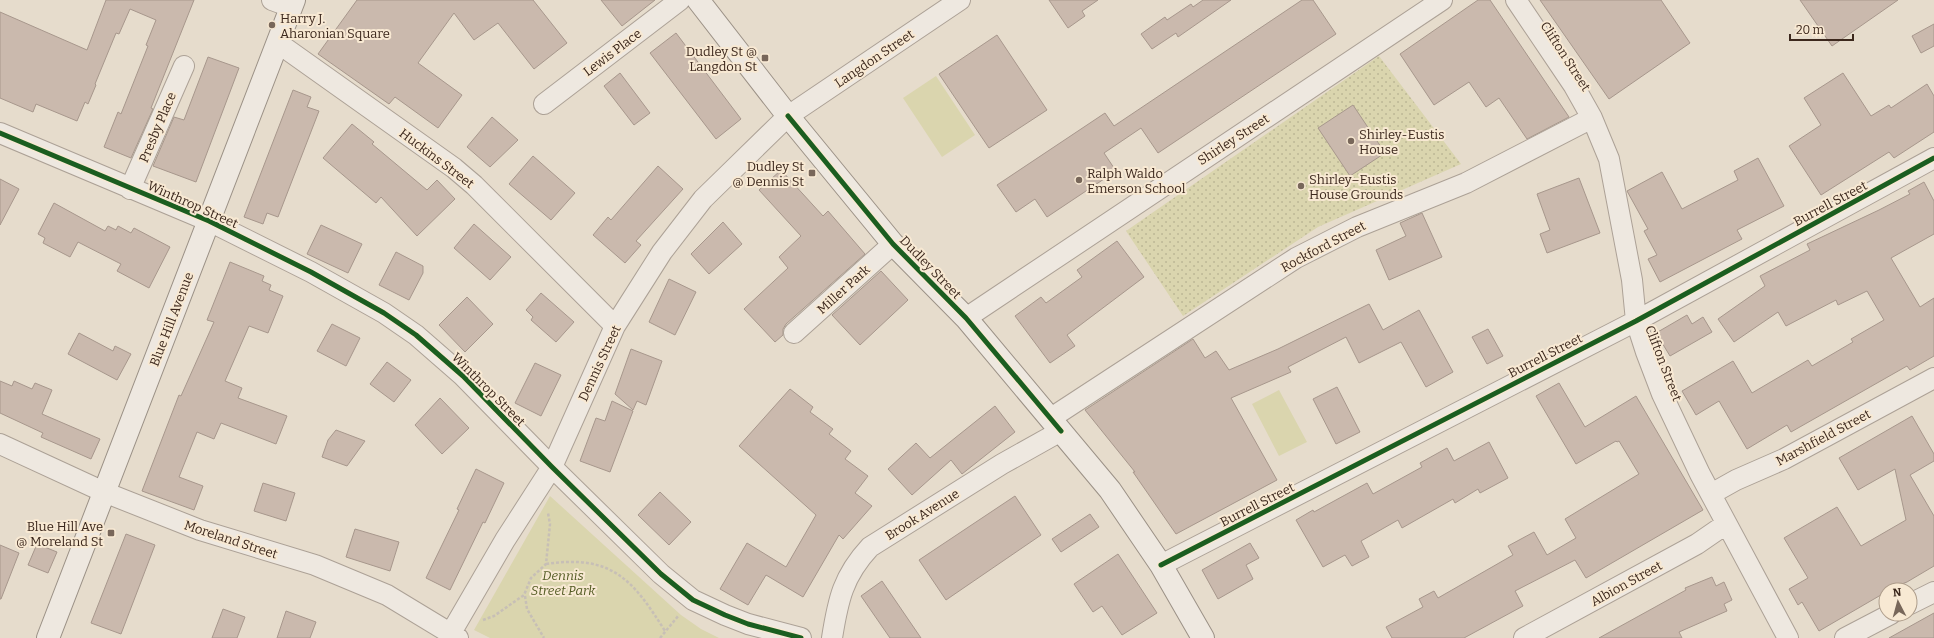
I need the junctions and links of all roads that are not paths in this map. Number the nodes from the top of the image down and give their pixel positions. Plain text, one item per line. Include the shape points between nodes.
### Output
1 (680, 0) edge
2 (698, 0) edge
3 (960, 0) edge
4 (1442, 0) edge
5 (1516, 0) edge
6 (285, 2) edge
7 (278, 43) junction
8 (184, 66) dead end
9 (544, 104) dead end
10 (788, 116) junction
11 (1592, 118) junction
12 (0, 133) edge
13 (1934, 158) edge
14 (130, 189) junction
15 (208, 221) junction
16 (893, 244) junction
17 (966, 318) junction
18 (1636, 321) junction
19 (615, 326) junction
20 (794, 333) dead end
21 (1934, 378) edge
22 (1056, 424) junction
23 (0, 444) edge
24 (552, 467) junction
25 (104, 492) junction
26 (1711, 494) junction
27 (1726, 524) junction
28 (1162, 565) junction
29 (1934, 592) edge
30 (1918, 600) edge
31 (1878, 621) edge
32 (452, 636) edge
33 (48, 638) edge
34 (802, 638) edge
35 (832, 638) edge
36 (1203, 638) edge
37 (1524, 638) edge
38 (1788, 638) edge
39 (1845, 638) edge

1 - 9 street, Lewis Place
2 - 10 main road, Dudley Street
3 - 10 street, Langdon Street
4 - 17 street, Shirley Street
5 - 11 street, Clifton Street via 1574,86
6 - 7 main road, Blue Hill Avenue
7 - 15 main road, Blue Hill Avenue
7 - 19 street, Huckins Street via 454,168
8 - 14 street, Presby Place
10 - 16 main road, Dudley Street
10 - 19 street, Dennis Street via 703,199 662,252
11 - 18 street, Clifton Street via 1609,159 1632,280
11 - 22 street, Rockford Street via 1466,183 1357,227 1296,258
12 - 14 street, Winthrop Street
13 - 18 street, Burrell Street
14 - 15 street, Winthrop Street
15 - 24 street, Winthrop Street via 311,272 384,313 416,335 463,376
15 - 25 main road, Blue Hill Avenue
16 - 17 main road, Dudley Street
16 - 20 street, Miller Park
17 - 22 main road, Dudley Street
18 - 26 street, Clifton Street via 1662,394
18 - 28 street, Burrell Street
19 - 24 street, Dennis Street
21 - 26 street, Marshfield Street via 1784,459
22 - 28 main road, Dudley Street via 1110,490
22 - 35 street, Brook Avenue via 1002,464 870,547 846,578 837,607
23 - 25 street, Moreland Street
24 - 32 street, Dennis Street via 505,540
24 - 34 street, Winthrop Street via 661,574 693,600 748,624
25 - 32 street, Moreland Street via 200,530 315,565 387,595
25 - 33 main road, Blue Hill Avenue
26 - 27 street, Clifton Street
27 - 37 street, Albion Street via 1690,548
27 - 38 street, Clifton Street
28 - 36 main road, Dudley Street
29 - 30 street
31 - 39 street

